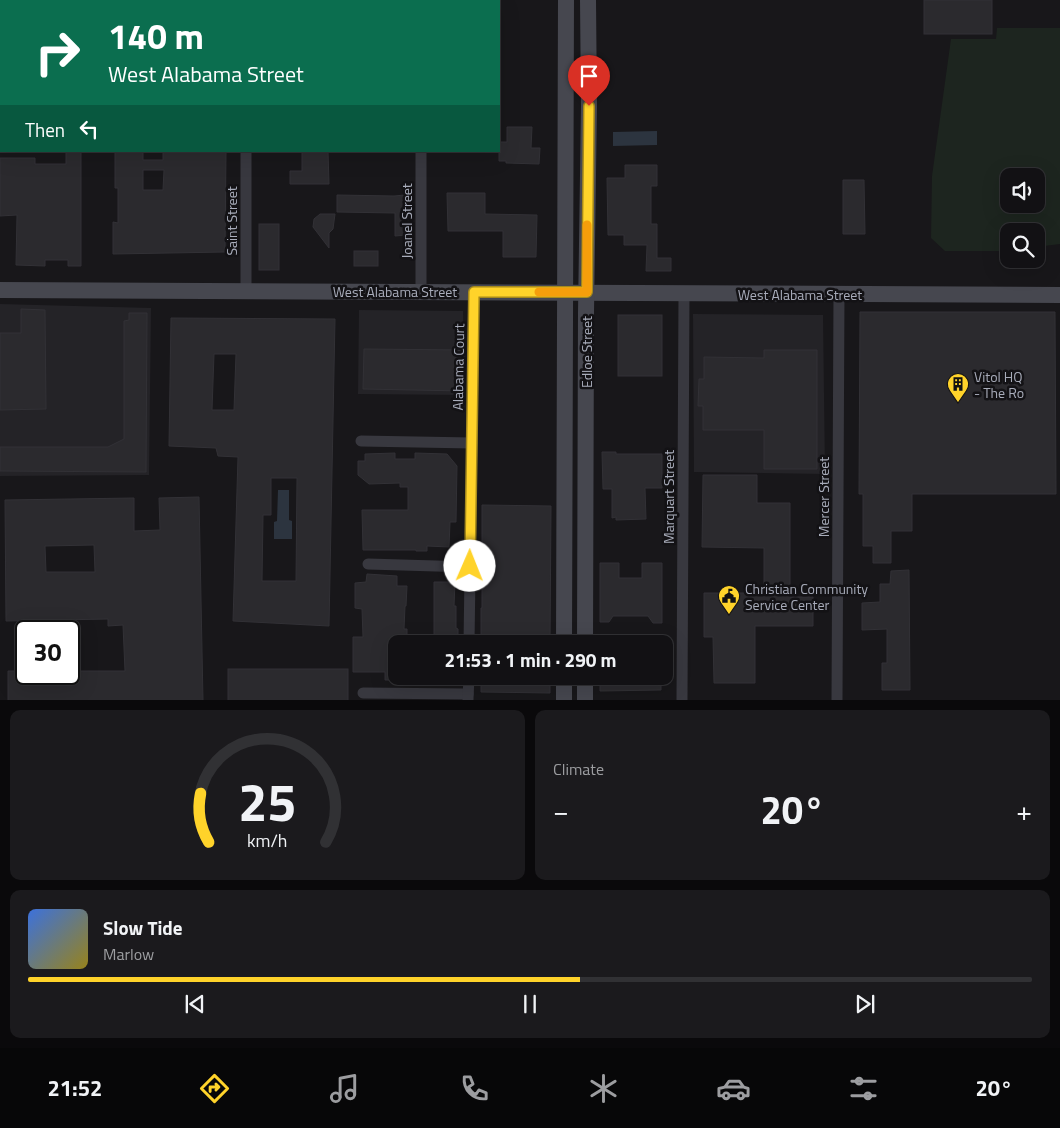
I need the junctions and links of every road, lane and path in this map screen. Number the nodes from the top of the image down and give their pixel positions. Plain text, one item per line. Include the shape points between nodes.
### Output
1 (566, 0) edge
2 (588, 0) edge
3 (566, 106) junction
4 (589, 106) junction
5 (246, 152) edge
6 (421, 152) edge
7 (0, 290) edge
8 (246, 291) junction
9 (421, 291) junction
10 (474, 292) junction
11 (565, 292) junction
12 (587, 292) junction
13 (684, 293) junction
14 (839, 294) junction
15 (1060, 295) edge
16 (361, 441) dead end
17 (472, 443) junction
18 (564, 496) junction
19 (586, 496) junction
20 (368, 564) dead end
21 (470, 566) junction
22 (469, 635) edge
23 (564, 635) edge
24 (585, 635) edge
25 (564, 685) edge
26 (585, 685) edge
27 (363, 693) dead end
28 (468, 697) edge
29 (564, 700) edge
30 (585, 700) edge
31 (682, 700) edge
32 (837, 700) edge

1 - 3 main road, Edloe Street
2 - 4 main road, Edloe Street
3 - 4 main road
3 - 11 main road, Edloe Street
4 - 12 main road, Edloe Street
5 - 8 street, Saint Street
6 - 9 street, Joanel Street
7 - 8 main road, West Alabama Street
8 - 9 main road, West Alabama Street
9 - 10 main road, West Alabama Street
10 - 11 main road, West Alabama Street
10 - 17 street, Alabama Court
11 - 12 main road, West Alabama Street
11 - 18 main road, Edloe Street
12 - 13 main road, West Alabama Street
12 - 19 main road, Edloe Street
13 - 14 main road, West Alabama Street
13 - 31 street, Marquart Street
14 - 15 main road, West Alabama Street
14 - 32 street, Mercer Street
16 - 17 street
17 - 21 street, Alabama Court
18 - 19 main road
18 - 23 main road, Edloe Street
19 - 24 main road, Edloe Street
20 - 21 street
21 - 22 street, Alabama Court
25 - 29 main road
26 - 30 main road
27 - 28 street

